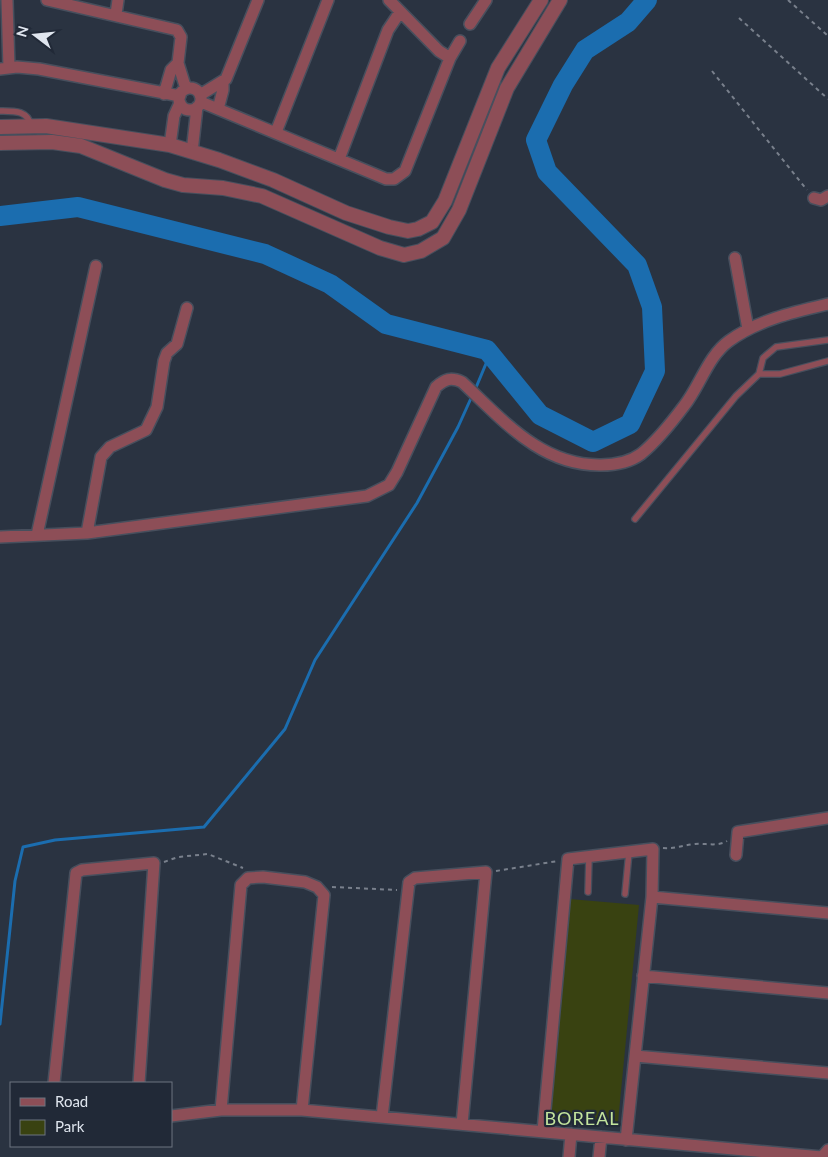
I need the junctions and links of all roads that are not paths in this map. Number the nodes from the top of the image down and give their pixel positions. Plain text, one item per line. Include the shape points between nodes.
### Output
1 (7, 0) edge
2 (47, 0) edge
3 (118, 0) edge
4 (258, 0) edge
5 (328, 0) edge
6 (389, 0) edge
7 (541, 0) edge
8 (483, 1) edge
9 (554, 2) edge
10 (400, 12) junction
11 (116, 14) junction
12 (470, 24) dead end
13 (460, 41) dead end
14 (450, 58) junction
15 (178, 63) junction
16 (5, 69) edge
17 (223, 83) junction
18 (164, 94) junction
19 (182, 96) junction
20 (199, 101) junction
21 (218, 109) junction
22 (0, 111) edge
23 (31, 126) junction
24 (0, 127) edge
25 (92, 131) junction
26 (276, 132) junction
27 (0, 143) edge
28 (170, 146) junction
29 (89, 148) junction
30 (192, 152) junction
31 (339, 159) junction
32 (273, 180) junction
33 (262, 196) junction
34 (828, 196) edge
35 (814, 198) road end
36 (735, 258) dead end
37 (96, 266) dead end
38 (828, 304) edge
39 (186, 308) dead end
40 (748, 329) junction
41 (828, 340) edge
42 (828, 361) edge
43 (759, 374) junction
44 (635, 519) dead end
45 (87, 533) junction
46 (37, 535) junction
47 (0, 537) edge
48 (828, 818) edge
49 (628, 852) junction
50 (736, 855) dead end
51 (589, 857) junction
52 (588, 892) dead end
53 (625, 894) dead end
54 (652, 897) junction
55 (828, 913) edge
56 (643, 976) junction
57 (828, 993) edge
58 (635, 1056) junction
59 (828, 1073) edge
60 (54, 1082) edge
61 (139, 1082) edge
62 (221, 1110) junction
63 (302, 1110) junction
64 (172, 1116) edge
65 (382, 1117) junction
66 (462, 1124) junction
67 (543, 1131) junction
68 (571, 1134) junction
69 (601, 1137) junction
70 (626, 1140) junction
71 (828, 1150) edge
72 (569, 1157) edge
73 (598, 1157) edge
74 (822, 1157) edge

1 - 16 street
2 - 11 street
3 - 11 street
4 - 17 street
5 - 26 street
6 - 10 street
7 - 32 street via 498,68 445,201 432,222 408,231 389,227 346,213
8 - 12 street
9 - 33 street via 507,88 459,210 443,238 422,251 404,255 380,248
10 - 14 street
10 - 31 street via 388,30
11 - 15 street via 177,30 181,37
13 - 14 street
14 - 31 street via 405,172 400,177 386,179
15 - 18 street via 171,70
15 - 19 street
16 - 18 street via 56,72
17 - 20 street
17 - 21 street
18 - 19 street
19 - 20 street via 193,89
19 - 20 street via 188,110
19 - 28 street via 174,116
20 - 21 street
20 - 30 street
21 - 26 street
22 - 23 lane via 24,113
23 - 24 street
23 - 25 street
25 - 28 street
25 - 29 street
26 - 31 street
27 - 29 street via 52,142
28 - 30 street
29 - 33 street via 183,185
30 - 32 street
32 - 33 street
34 - 35 street via 821,200
36 - 40 street
37 - 46 street
38 - 40 street
39 - 45 street via 177,344 167,353 164,362 153,419 146,430 110,447 101,457
40 - 45 street via 717,352 685,405 662,433 640,455 616,465 589,465 552,456 524,440 454,378 444,380 436,387 397,472 381,491 367,496
41 - 43 lane via 776,346 763,358
42 - 43 lane via 780,374
43 - 44 lane via 736,396
45 - 46 street
46 - 47 street
48 - 50 street via 738,832
49 - 51 street
49 - 53 lane
49 - 54 street via 653,849
51 - 52 lane
51 - 67 street via 568,859
54 - 55 street
54 - 56 street
56 - 57 street
56 - 58 street
58 - 59 street
58 - 70 street
60 - 61 street via 76,873 154,863
62 - 63 street
62 - 63 street via 241,885 248,878 263,877 305,882 317,886 324,895
62 - 64 street
63 - 65 street
65 - 66 street
65 - 66 street via 409,882 415,878 486,872
66 - 67 street
67 - 68 street
68 - 69 street
68 - 72 street
69 - 70 street
69 - 73 street
70 - 74 street
71 - 74 street

